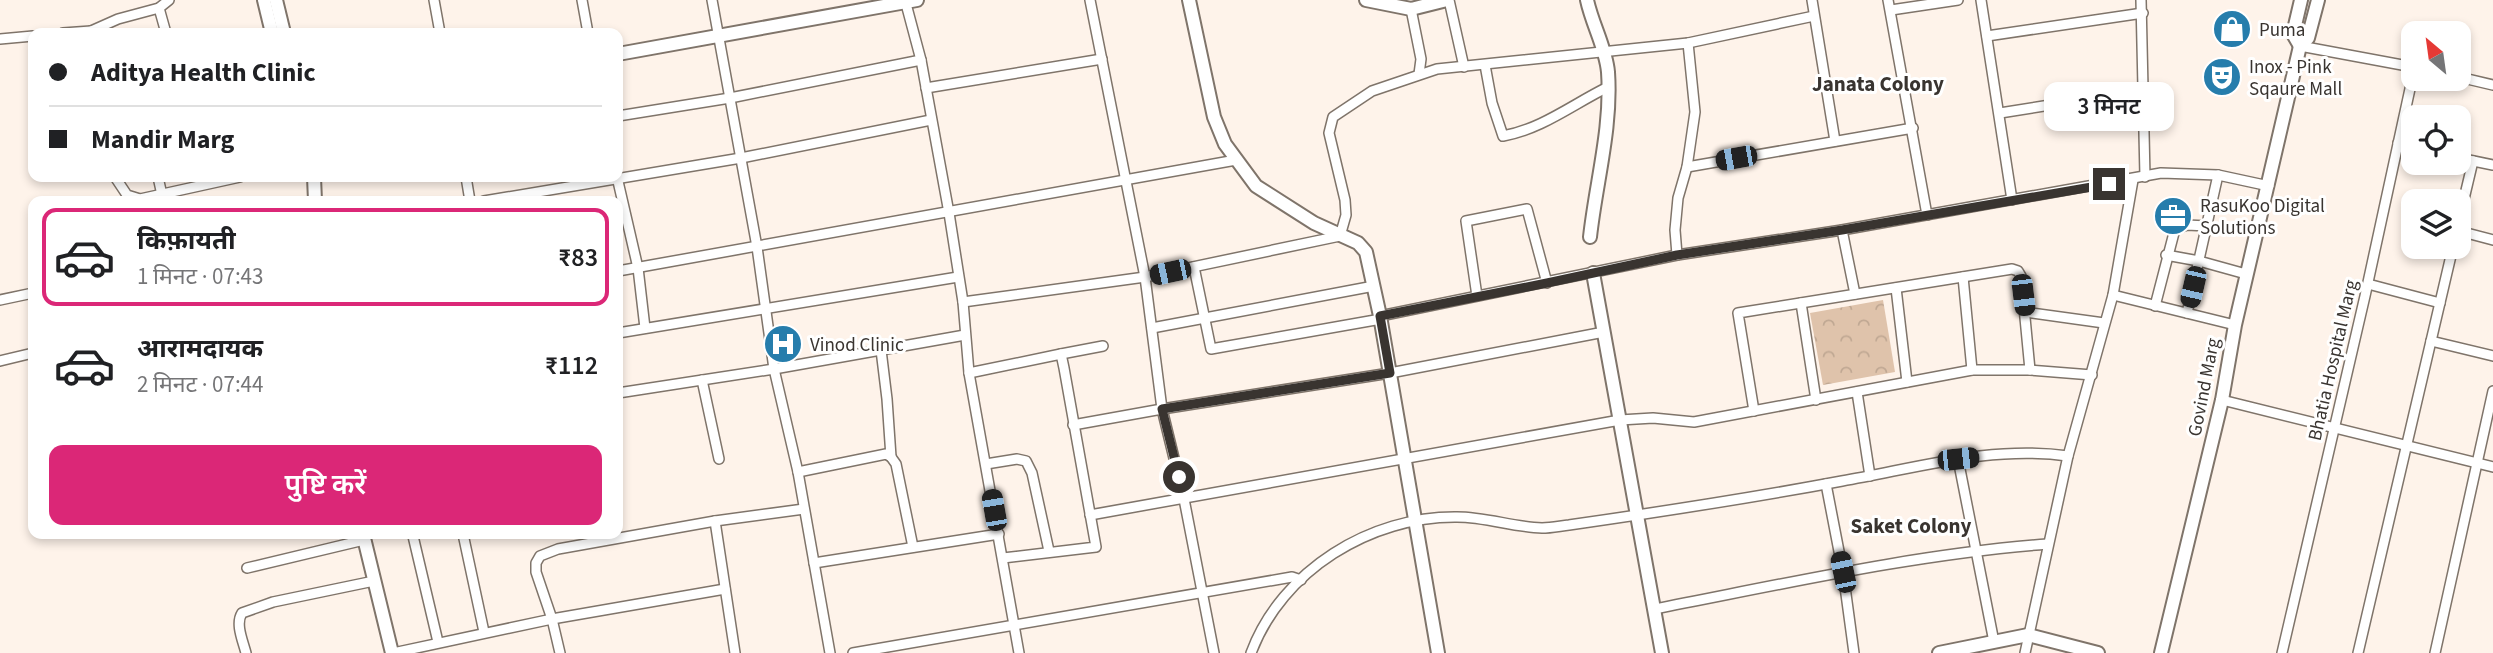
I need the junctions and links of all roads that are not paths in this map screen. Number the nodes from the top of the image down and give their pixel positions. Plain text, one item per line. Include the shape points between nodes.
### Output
1 (169, 0) edge
2 (434, 0) edge
3 (582, 0) edge
4 (712, 0) edge
5 (1090, 0) edge
6 (1189, 0) edge
7 (1366, 0) edge
8 (1448, 0) edge
9 (1587, 0) edge
10 (1812, 0) edge
11 (1888, 0) edge
12 (1958, 0) edge
13 (1980, 0) edge
14 (2141, 0) edge
15 (2301, 0) edge
16 (2318, 0) edge
17 (909, 1) edge
18 (271, 5) edge
19 (159, 8) junction
20 (1411, 9) junction
21 (1891, 10) junction
22 (2143, 13) junction
23 (1814, 16) junction
24 (101, 28) edge
25 (165, 28) edge
26 (272, 28) edge
27 (282, 28) edge
28 (439, 28) edge
29 (586, 28) edge
30 (28, 36) edge
31 (1987, 36) junction
32 (719, 37) junction
33 (0, 39) edge
34 (1688, 43) junction
35 (2300, 46) junction
36 (623, 53) edge
37 (1603, 53) junction
38 (1102, 59) junction
39 (921, 60) junction
40 (1485, 65) junction
41 (2401, 65) edge
42 (1464, 67) junction
43 (1419, 74) junction
44 (2471, 80) edge
45 (2493, 85) edge
46 (1608, 87) junction
47 (926, 88) junction
48 (2144, 90) junction
49 (2409, 91) edge
50 (730, 98) junction
51 (2000, 113) junction
52 (623, 116) edge
53 (931, 120) junction
54 (1913, 128) junction
55 (1835, 141) junction
56 (2398, 143) junction
57 (2401, 144) edge
58 (741, 158) junction
59 (1237, 160) junction
60 (2473, 161) joint
61 (2493, 166) edge
62 (1687, 167) junction
63 (2218, 175) junction
64 (623, 177) edge
65 (2145, 177) junction
66 (2133, 180) junction
67 (1125, 181) junction
68 (118, 182) edge
69 (159, 182) edge
70 (197, 182) edge
71 (594, 182) edge
72 (2269, 186) junction
73 (2466, 189) edge
74 (162, 195) junction
75 (130, 196) edge
76 (156, 196) edge
77 (513, 196) edge
78 (2012, 200) junction
79 (623, 204) edge
80 (949, 213) junction
81 (1927, 215) junction
82 (2207, 226) junction
83 (1842, 230) junction
84 (2471, 234) edge
85 (1340, 236) junction
86 (1590, 237) dead end
87 (2493, 240) edge
88 (757, 247) junction
89 (1677, 255) junction
90 (2166, 255) junction
91 (2450, 259) edge
92 (2199, 261) junction
93 (1194, 267) junction
94 (638, 268) junction
95 (623, 270) edge
96 (1593, 273) junction
97 (2246, 274) junction
98 (958, 277) junction
99 (1145, 277) junction
100 (1963, 277) junction
101 (1547, 283) junction
102 (2368, 284) junction
103 (1374, 286) junction
104 (1896, 288) junction
105 (28, 294) edge
106 (1855, 294) junction
107 (2113, 295) junction
108 (1478, 296) junction
109 (0, 300) edge
110 (962, 302) junction
111 (1801, 303) junction
112 (2440, 303) junction
113 (2155, 306) junction
114 (767, 307) junction
115 (2025, 312) junction
116 (2187, 313) junction
117 (1204, 318) junction
118 (1381, 318) junction
119 (2104, 323) junction
120 (2235, 325) junction
121 (645, 328) junction
122 (1152, 328) junction
123 (623, 332) edge
124 (1604, 332) junction
125 (965, 335) junction
126 (2431, 341) junction
127 (1103, 346) dead end
128 (881, 350) junction
129 (28, 354) edge
130 (1061, 354) junction
131 (2493, 356) edge
132 (0, 361) edge
133 (774, 369) junction
134 (1972, 370) junction
135 (2030, 370) junction
136 (969, 373) junction
137 (1390, 373) junction
138 (2092, 375) junction
139 (702, 380) junction
140 (1907, 382) junction
141 (2493, 391) edge
142 (623, 392) edge
143 (1857, 392) junction
144 (1816, 400) junction
145 (2222, 400) junction
146 (1162, 409) junction
147 (1754, 411) junction
148 (1620, 420) junction
149 (1073, 425) junction
150 (2334, 429) junction
151 (2406, 447) junction
152 (2068, 456) junction
153 (891, 457) junction
154 (719, 459) dead end
155 (1405, 459) junction
156 (1958, 459) junction
157 (2477, 463) junction
158 (986, 464) junction
159 (2493, 467) edge
160 (797, 472) junction
161 (1870, 476) junction
162 (1826, 484) junction
163 (1184, 499) junction
164 (804, 509) junction
165 (1090, 515) junction
166 (1637, 515) junction
167 (715, 521) junction
168 (1415, 521) junction
169 (999, 534) junction
170 (623, 537) edge
171 (356, 539) edge
172 (364, 539) edge
173 (414, 539) edge
174 (464, 539) edge
175 (614, 539) edge
176 (2048, 544) junction
177 (913, 547) junction
178 (1978, 550) junction
179 (1049, 551) junction
180 (1003, 558) junction
181 (814, 563) junction
182 (247, 568) dead end
183 (1843, 572) junction
184 (1301, 580) junction
185 (374, 581) junction
186 (725, 589) junction
187 (1203, 591) junction
188 (1654, 609) junction
189 (552, 619) junction
190 (1015, 623) junction
191 (484, 632) junction
192 (2028, 635) junction
193 (438, 642) junction
194 (1994, 642) junction
195 (246, 653) edge
196 (392, 653) edge
197 (560, 653) edge
198 (735, 653) edge
199 (830, 653) edge
200 (853, 653) edge
201 (1019, 653) edge
202 (1214, 653) edge
203 (1251, 653) edge
204 (1438, 653) edge
205 (1662, 653) edge
206 (1854, 653) edge
207 (1939, 653) edge
208 (2025, 653) edge
209 (2098, 653) edge
210 (2161, 653) edge
211 (2282, 653) edge
212 (2358, 653) edge
213 (2435, 653) edge

1 - 19 street
2 - 28 street
3 - 29 street
4 - 32 street
5 - 38 street
6 - 59 street via 1214,117
7 - 20 street
8 - 20 street
8 - 42 street
9 - 37 street
10 - 23 street
11 - 21 street
12 - 21 street
13 - 31 street
14 - 22 street
15 - 35 street, Govind Marg via 2293,34
16 - 35 street, Govind Marg via 2308,38
17 - 32 street
17 - 39 street
18 - 26 street
18 - 27 street
19 - 24 street
19 - 25 street
20 - 43 street via 1421,59
21 - 54 street
22 - 31 street
22 - 48 street
23 - 34 street
23 - 55 street
30 - 33 street
31 - 51 street
32 - 36 street
32 - 50 street
34 - 37 street
34 - 62 street via 1695,113
35 - 41 street
35 - 72 street, Govind Marg
37 - 40 street
37 - 46 street
38 - 47 street
38 - 67 street
39 - 47 street
39 - 50 street
40 - 42 street
40 - 46 street via 1503,136 1522,132
42 - 43 street
43 - 85 street via 1372,91 1334,117 1329,133 1346,215
44 - 45 street
46 - 86 street via 1607,137
47 - 53 street
48 - 51 street
48 - 65 street
49 - 56 street, Bhatia Hospital Marg
50 - 52 street
50 - 58 street
51 - 78 street
53 - 58 street
53 - 80 street
54 - 55 street
54 - 81 street
55 - 62 street
56 - 57 street
56 - 102 street, Bhatia Hospital Marg
58 - 64 street
58 - 88 street
59 - 67 street
59 - 85 street via 1256,187
60 - 61 street
60 - 73 street
62 - 89 street via 1678,198
63 - 65 street via 2161,173
63 - 72 street
63 - 82 street
65 - 66 street
66 - 78 street
66 - 107 street
67 - 80 street
67 - 99 street
68 - 75 street
69 - 74 street
70 - 74 street
71 - 77 street
72 - 97 street, Govind Marg
74 - 76 street
78 - 81 street
79 - 94 street
80 - 88 street
80 - 98 street
81 - 83 street
82 - 90 street via 2175,229
82 - 92 street
83 - 89 street
83 - 106 street
84 - 87 street
85 - 93 street
85 - 103 street via 1366,252
88 - 94 street
88 - 114 street
89 - 96 street
90 - 92 street
90 - 113 street
91 - 112 street
92 - 97 street
92 - 116 street
93 - 99 street
93 - 117 street
94 - 95 street
94 - 121 street
96 - 101 street
96 - 124 street
97 - 120 street, Govind Marg
98 - 110 street
98 - 114 street
99 - 110 street
99 - 122 street
100 - 104 street
100 - 115 street via 2018,271
100 - 134 street
101 - 108 street
101 - 108 street via 1527,209 1466,221
102 - 112 street
102 - 150 street, Bhatia Hospital Marg
103 - 117 street
103 - 118 street
104 - 106 street
104 - 140 street
105 - 109 street
106 - 111 street
107 - 113 street
107 - 119 street
108 - 118 street
110 - 125 street
111 - 144 street
111 - 147 street via 1738,313
112 - 126 street
113 - 116 street
114 - 121 street
114 - 133 street
115 - 119 street
115 - 135 street
116 - 120 street
117 - 118 street via 1211,349
117 - 122 street
118 - 137 street
119 - 138 street
120 - 145 street, Govind Marg
121 - 123 street
122 - 146 street
124 - 137 street
124 - 148 street
125 - 128 street
125 - 136 street
126 - 131 street
126 - 151 street
127 - 130 street
128 - 133 street
128 - 153 street
129 - 132 street
130 - 136 street
130 - 149 street
133 - 139 street
133 - 160 street
134 - 135 street
134 - 140 street
135 - 138 street
136 - 158 street
137 - 146 street
137 - 155 street
138 - 152 street
139 - 142 street
139 - 154 street
140 - 143 street
141 - 157 street
143 - 144 street
143 - 161 street
144 - 147 street
145 - 150 street
145 - 210 street, Govind Marg
146 - 149 street
146 - 163 street
147 - 148 street via 1694,422
148 - 155 street
148 - 166 street
149 - 165 street
150 - 151 street
150 - 211 street, Bhatia Hospital Marg
151 - 157 street
151 - 212 street
152 - 156 street via 2011,452
152 - 176 street
153 - 160 street via 887,454
153 - 177 street
155 - 163 street
155 - 168 street
156 - 161 street
156 - 178 street
157 - 159 street
157 - 213 street
158 - 169 street
158 - 179 street via 1026,461
160 - 164 street
161 - 162 street
162 - 166 street
162 - 183 street
163 - 165 street
163 - 187 street
164 - 167 street
164 - 181 street
165 - 179 street via 1096,547
166 - 168 street via 1543,528 1458,517
166 - 188 street
167 - 170 street
167 - 186 street
168 - 184 street via 1360,538
168 - 204 street
169 - 177 street
169 - 180 street
171 - 182 street
172 - 185 street
173 - 193 street
174 - 191 street
175 - 189 street via 540,556 536,572
176 - 178 street
176 - 192 street
177 - 181 street
178 - 183 street
178 - 194 street
179 - 180 street
180 - 190 street
181 - 199 street
183 - 188 street
183 - 206 street
184 - 187 street via 1292,577
184 - 203 street via 1278,606
185 - 195 street via 242,612 239,628
185 - 196 street
186 - 189 street
186 - 198 street
187 - 190 street
187 - 202 street
188 - 205 street
189 - 191 street
189 - 197 street
190 - 200 street
190 - 201 street
191 - 193 street
192 - 194 street
192 - 208 street
192 - 209 street
193 - 196 street
194 - 207 street

